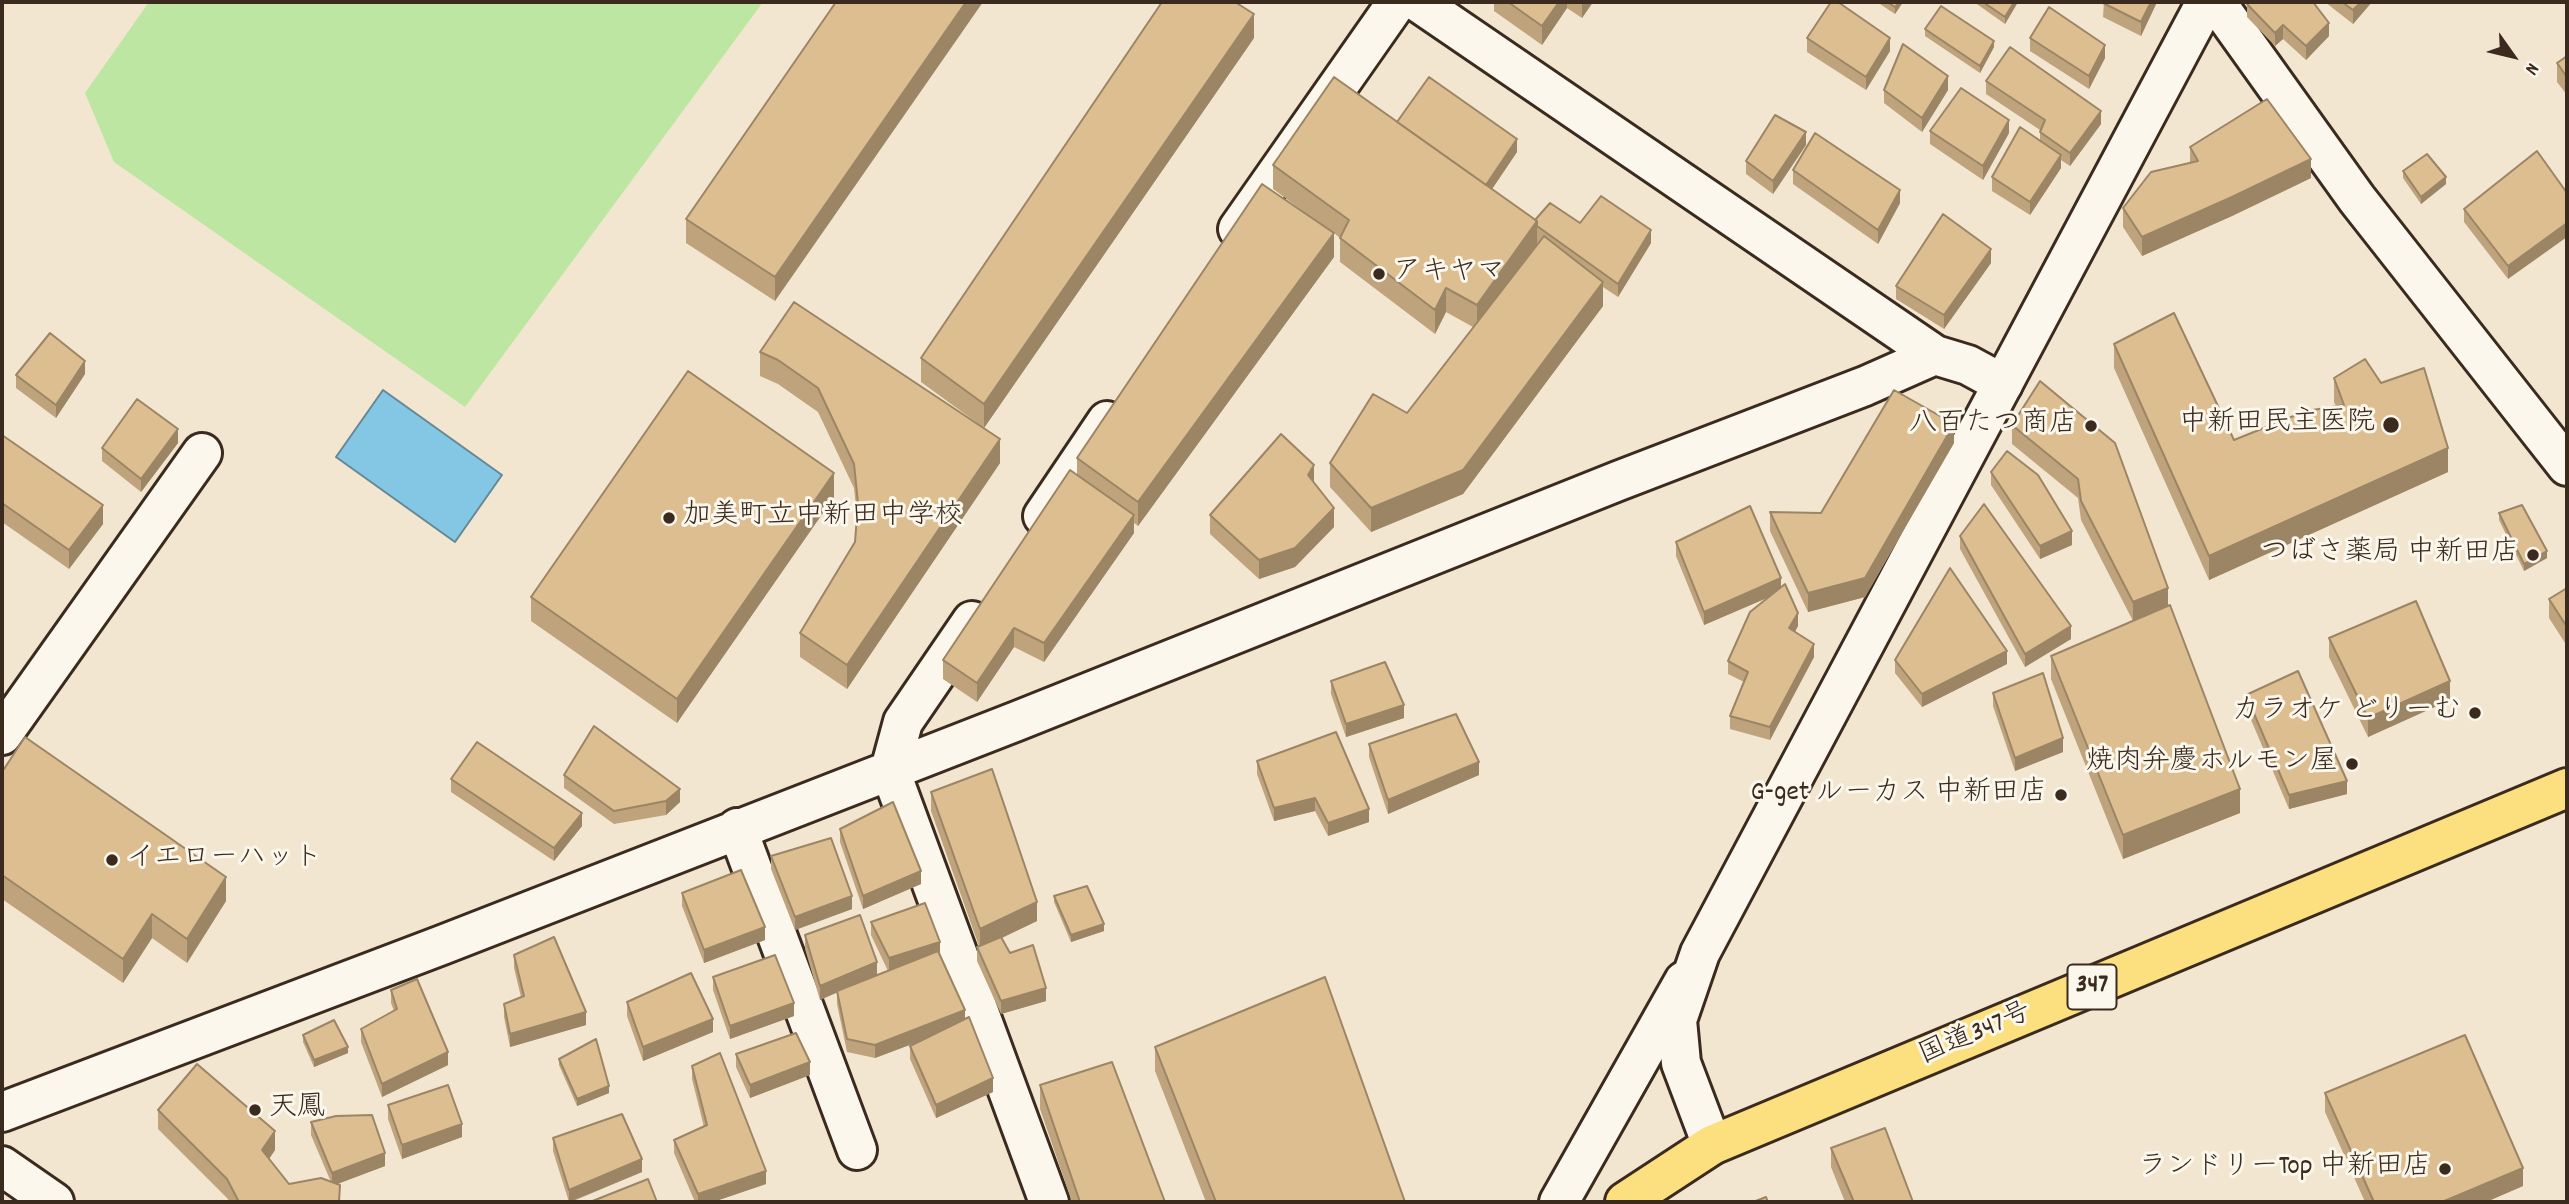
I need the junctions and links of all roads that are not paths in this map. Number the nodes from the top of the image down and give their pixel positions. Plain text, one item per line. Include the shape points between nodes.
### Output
1 (1398, 2) edge
2 (1418, 2) edge
3 (2206, 2) edge
4 (2216, 2) edge
5 (1222, 252) edge
6 (1935, 355) junction
7 (2003, 384) junction
8 (1129, 390) edge
9 (202, 453) dead end
10 (2567, 467) edge
11 (1027, 539) edge
12 (989, 596) edge
13 (2, 735) edge
14 (890, 770) junction
15 (2567, 788) edge
16 (737, 828) junction
17 (1700, 953) junction
18 (2, 1112) edge
19 (1712, 1145) junction
20 (857, 1150) dead end
21 (2, 1166) edge
22 (54, 1202) edge
23 (1049, 1202) edge
24 (1559, 1202) edge
25 (1625, 1202) edge

1 - 5 street
2 - 6 street
3 - 7 street
4 - 10 street via 2348,187
6 - 7 street via 1968,365
6 - 14 street
7 - 17 street
8 - 11 street
9 - 13 street
12 - 14 street via 903,722
14 - 16 street
14 - 23 street
15 - 19 highway, 国道347号 / 347
16 - 18 street
16 - 20 street
17 - 19 street via 1677,1020 1681,1063
17 - 24 street
19 - 25 highway, 国道347号 / 347
21 - 22 street

